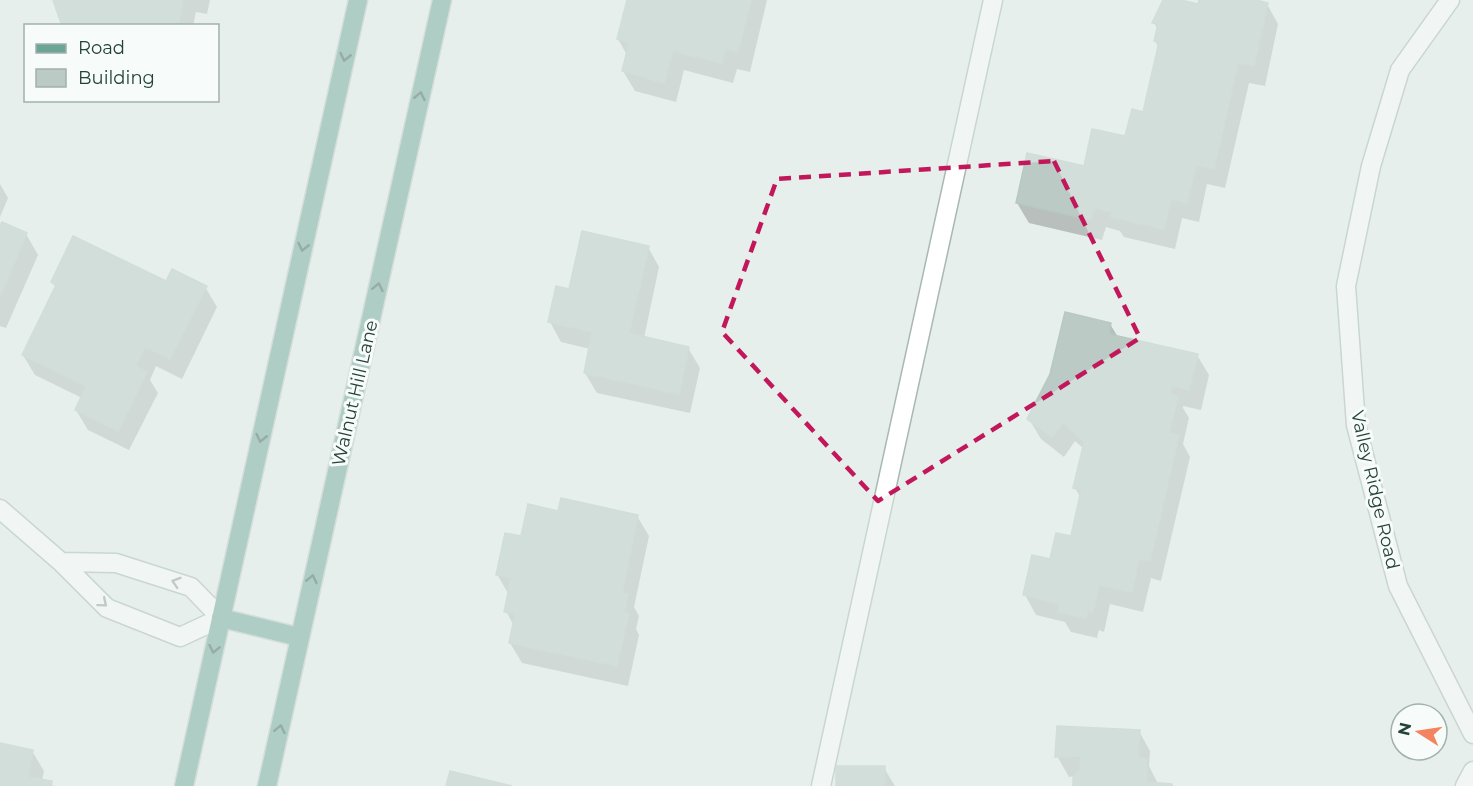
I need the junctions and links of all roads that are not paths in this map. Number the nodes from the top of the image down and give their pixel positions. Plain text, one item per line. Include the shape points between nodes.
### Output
1 (358, 0) edge
2 (442, 0) edge
3 (993, 0) edge
4 (1450, 0) edge
5 (0, 509) edge
6 (61, 562) junction
7 (221, 618) junction
8 (300, 637) junction
9 (1473, 734) edge
10 (1473, 771) edge
11 (184, 786) edge
12 (267, 786) edge
13 (820, 786) edge
14 (1465, 786) edge

1 -> 7 main road
8 -> 2 main road, Walnut Hill Lane
3 - 13 street
4 - 9 street, Valley Ridge Road via 1400,70 1371,166 1346,286 1356,425 1398,586
5 - 6 street
7 -> 6 street via 190,587 116,563
6 -> 7 street via 107,608 180,638
7 - 8 main road
7 -> 11 main road
12 -> 8 main road, Walnut Hill Lane
10 - 14 street

